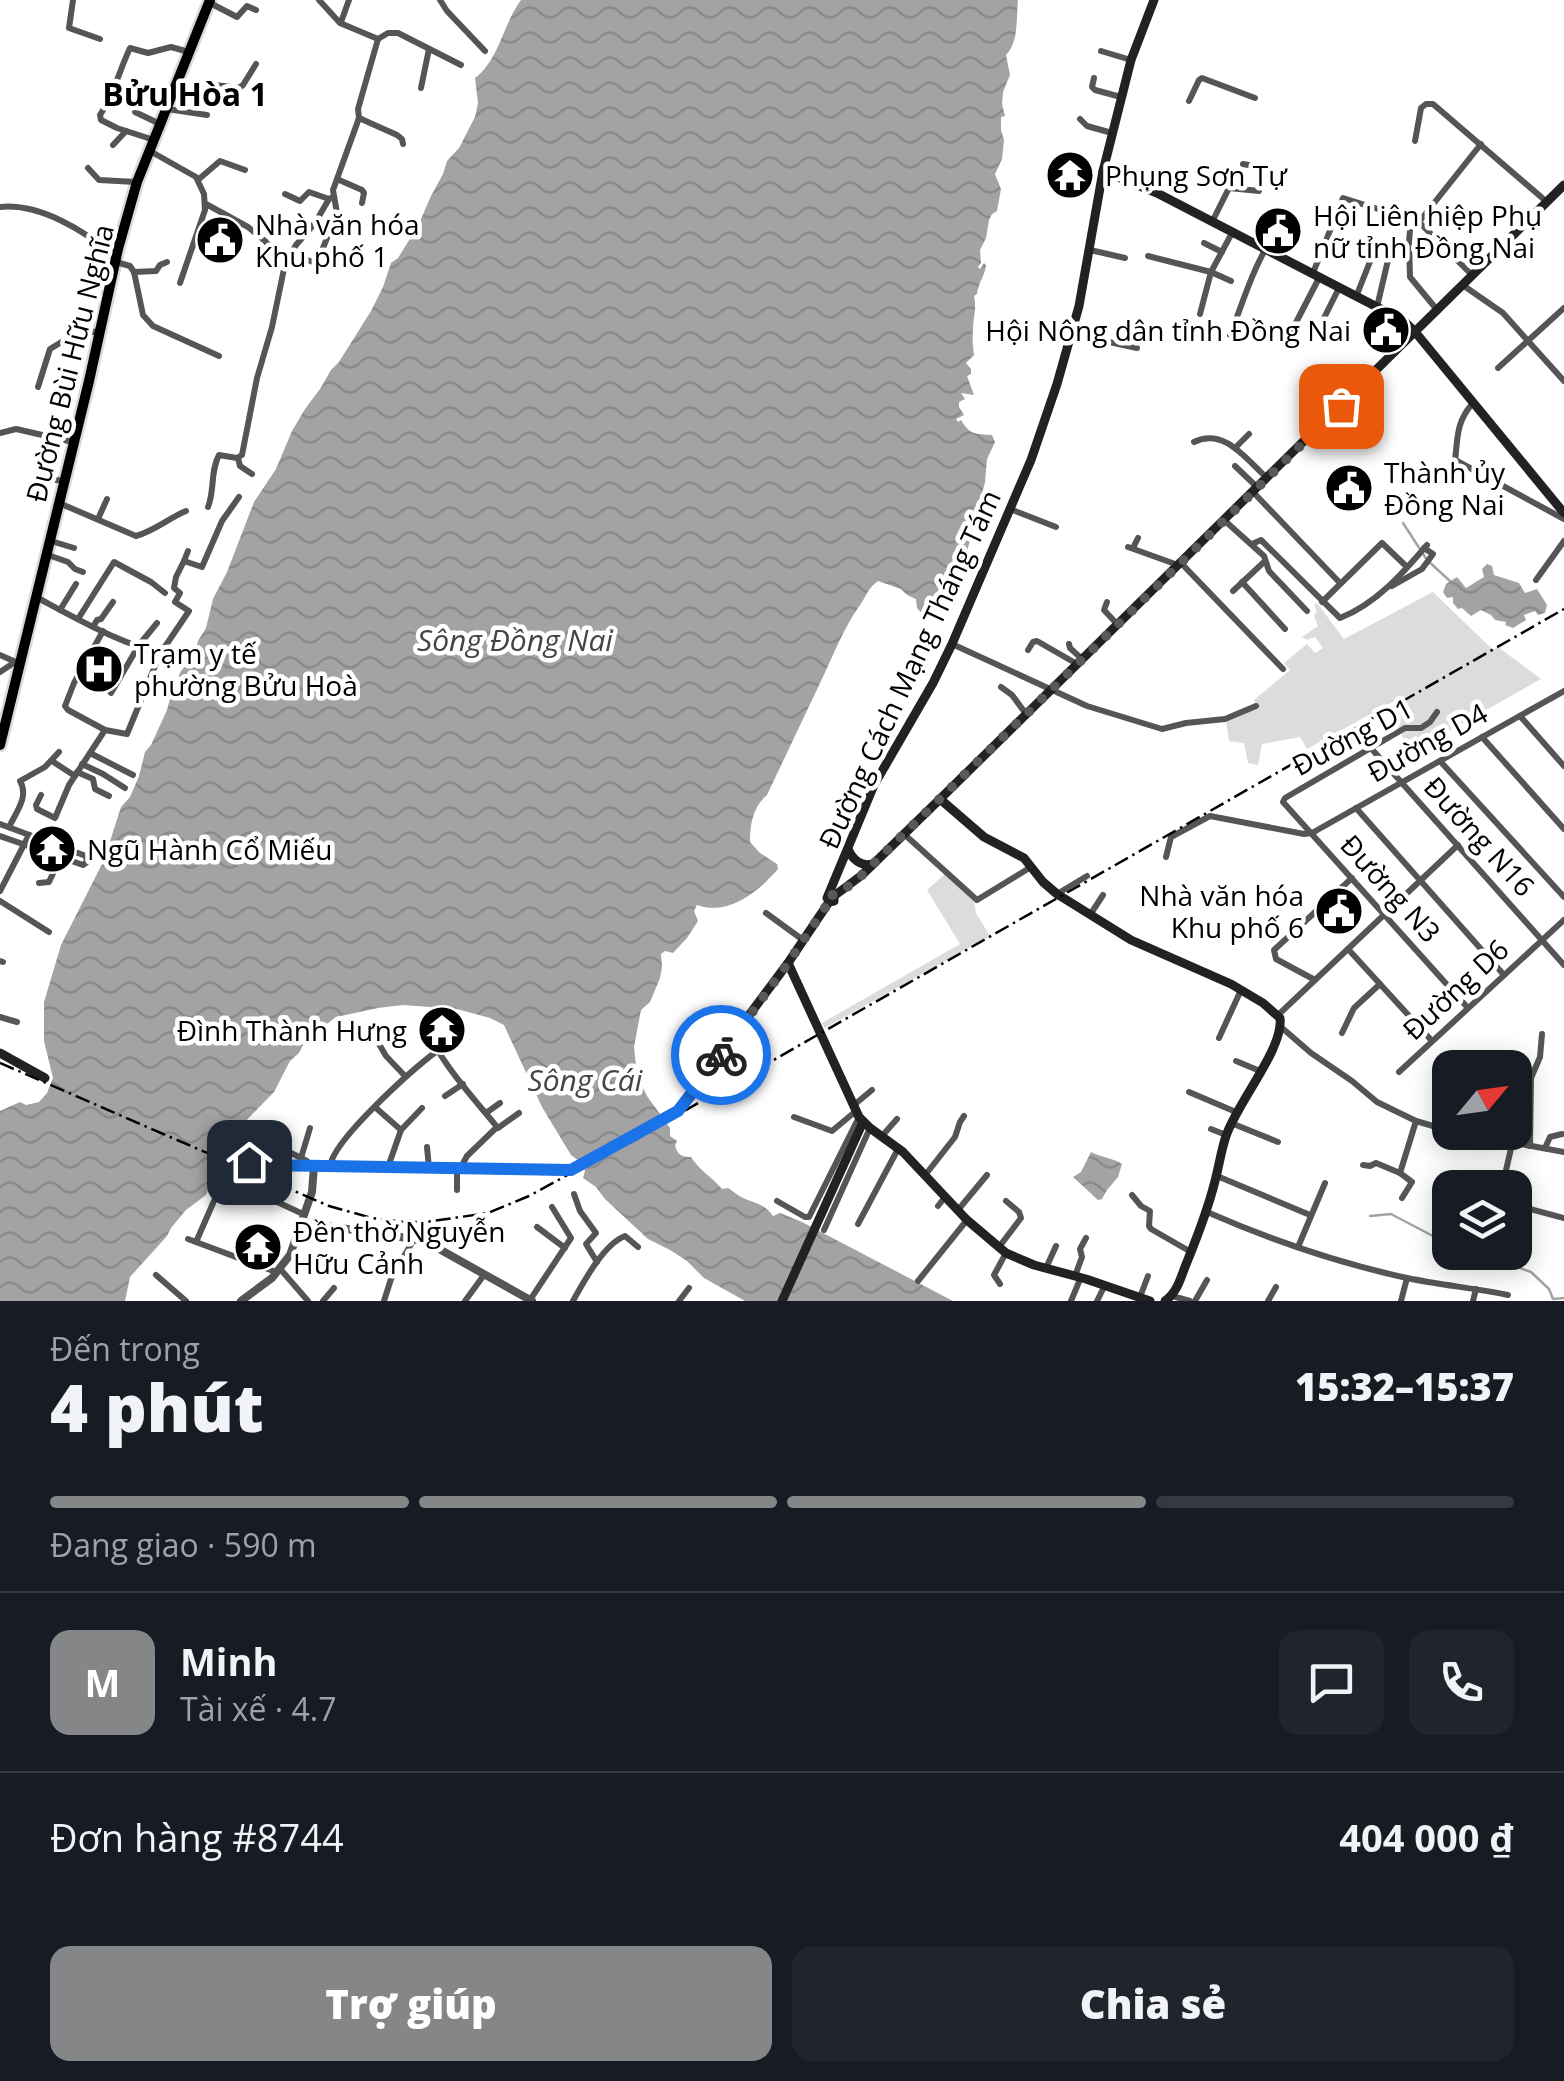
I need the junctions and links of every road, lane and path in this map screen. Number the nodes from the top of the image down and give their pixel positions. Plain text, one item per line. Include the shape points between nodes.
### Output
1 (73, 0) edge
2 (319, 0) edge
3 (349, 0) edge
4 (440, 0) edge
5 (1154, 0) edge
6 (209, 1) edge
7 (256, 10) dead end
8 (340, 23) junction
9 (100, 39) dead end
10 (378, 40) junction
11 (429, 49) junction
12 (486, 50) dead end
13 (188, 52) junction
14 (1102, 52) dead end
15 (1130, 60) junction
16 (256, 64) dead end
17 (460, 65) dead end
18 (1094, 78) dead end
19 (176, 87) junction
20 (421, 88) dead end
21 (138, 92) dead end
22 (1121, 97) junction
23 (1255, 98) dead end
24 (1189, 101) dead end
25 (167, 109) junction
26 (207, 116) dead end
27 (358, 118) junction
28 (1080, 120) dead end
29 (160, 124) junction
30 (126, 131) junction
31 (1112, 133) junction
32 (1414, 141) dead end
33 (403, 144) dead end
34 (1481, 144) junction
35 (114, 145) dead end
36 (152, 146) junction
37 (1242, 164) dead end
38 (88, 168) dead end
39 (245, 170) dead end
40 (1103, 171) junction
41 (337, 179) junction
42 (198, 180) junction
43 (137, 182) junction
44 (1564, 185) edge
45 (285, 194) dead end
46 (331, 198) junction
47 (1547, 202) junction
48 (362, 203) dead end
49 (206, 204) junction
50 (0, 207) edge
51 (1415, 220) junction
52 (1212, 222) junction
53 (1232, 233) junction
54 (1204, 244) dead end
55 (1090, 250) junction
56 (1265, 250) junction
57 (1222, 252) junction
58 (291, 254) junction
59 (1148, 256) dead end
60 (1125, 258) dead end
61 (115, 259) junction
62 (1371, 259) dead end
63 (1388, 260) dead end
64 (167, 262) dead end
65 (285, 264) junction
66 (134, 272) junction
67 (1211, 272) junction
68 (1316, 276) junction
69 (1474, 276) junction
70 (1232, 280) dead end
71 (180, 282) dead end
72 (1464, 286) junction
73 (1339, 288) junction
74 (1356, 297) junction
75 (1377, 307) junction
76 (1564, 308) edge
77 (1438, 311) junction
78 (1200, 314) dead end
79 (1322, 324) dead end
80 (1274, 330) dead end
81 (99, 331) junction
82 (1416, 332) junction
83 (1072, 334) junction
84 (1230, 335) dead end
85 (1529, 340) junction
86 (1137, 348) dead end
87 (219, 356) dead end
88 (1498, 368) dead end
89 (1564, 381) edge
90 (38, 386) dead end
91 (1474, 402) junction
92 (0, 433) edge
93 (1249, 434) dead end
94 (73, 442) junction
95 (1194, 442) dead end
96 (1235, 448) junction
97 (238, 458) junction
98 (1458, 462) junction
99 (1235, 466) dead end
100 (252, 474) dead end
101 (38, 477) dead end
102 (1267, 478) junction
103 (63, 480) junction
104 (1450, 483) dead end
105 (1255, 490) junction
106 (238, 497) dead end
107 (106, 499) dead end
108 (58, 502) junction
109 (208, 507) dead end
110 (1010, 509) junction
111 (186, 510) dead end
112 (1564, 516) edge
113 (98, 519) junction
114 (1224, 520) junction
115 (1056, 526) dead end
116 (1138, 538) dead end
117 (50, 540) junction
118 (1564, 541) edge
119 (74, 548) dead end
120 (188, 551) dead end
121 (46, 554) junction
122 (1266, 555) junction
123 (184, 560) junction
124 (1179, 563) junction
125 (1407, 567) junction
126 (84, 572) dead end
127 (1536, 580) dead end
128 (1242, 582) junction
129 (76, 584) dead end
130 (1340, 584) junction
131 (1233, 590) dead end
132 (1382, 592) junction
133 (165, 593) dead end
134 (35, 596) junction
135 (113, 602) dead end
136 (1108, 602) dead end
137 (1322, 602) junction
138 (60, 610) junction
139 (1307, 611) dead end
140 (78, 619) junction
141 (157, 624) dead end
142 (1117, 624) junction
143 (93, 627) junction
144 (1285, 629) dead end
145 (103, 631) junction
146 (952, 644) junction
147 (1069, 644) dead end
148 (138, 646) junction
149 (1028, 650) dead end
150 (160, 654) junction
151 (0, 655) edge
152 (172, 656) dead end
153 (1080, 661) junction
154 (16, 662) junction
155 (1283, 669) dead end
156 (0, 672) edge
157 (1001, 687) dead end
158 (1052, 688) junction
159 (1564, 691) edge
160 (111, 693) dead end
161 (1256, 706) dead end
162 (1438, 712) dead end
163 (1026, 714) junction
164 (1520, 716) junction
165 (105, 730) junction
166 (1482, 737) junction
167 (1361, 738) dead end
168 (0, 745) edge
169 (1370, 747) junction
170 (58, 752) dead end
171 (90, 753) junction
172 (1440, 760) junction
173 (52, 761) junction
174 (1564, 766) edge
175 (78, 771) junction
176 (132, 774) dead end
177 (1402, 782) junction
178 (125, 788) dead end
179 (41, 796) dead end
180 (108, 796) dead end
181 (1285, 798) joint
182 (940, 799) junction
183 (1356, 808) junction
184 (4, 825) edge
185 (1564, 828) edge
186 (1312, 833) junction
187 (904, 834) junction
188 (30, 835) junction
189 (0, 836) edge
190 (1458, 845) junction
191 (24, 846) junction
192 (848, 849) junction
193 (1166, 857) dead end
194 (60, 858) junction
195 (843, 862) junction
196 (872, 864) junction
197 (1030, 866) junction
198 (862, 875) junction
199 (1087, 876) dead end
200 (1352, 878) junction
201 (1419, 882) junction
202 (39, 883) dead end
203 (0, 892) edge
204 (1057, 894) junction
205 (1103, 895) dead end
206 (831, 897) junction
207 (1564, 897) edge
208 (0, 901) edge
209 (766, 913) dead end
210 (1384, 914) junction
211 (1090, 915) junction
212 (1564, 920) edge
213 (50, 932) dead end
214 (803, 940) junction
215 (1542, 940) junction
216 (1348, 949) junction
217 (788, 963) junction
218 (1564, 965) edge
219 (1504, 975) junction
220 (1315, 980) junction
221 (1380, 984) junction
222 (1241, 990) junction
223 (1468, 1008) junction
224 (1278, 1015) junction
225 (0, 1018) edge
226 (425, 1020) dead end
227 (17, 1022) dead end
228 (1281, 1027) junction
229 (738, 1032) junction
230 (1342, 1033) dead end
231 (1542, 1034) dead end
232 (1219, 1038) dead end
233 (1432, 1041) junction
234 (379, 1044) dead end
235 (758, 1044) dead end
236 (437, 1050) junction
237 (0, 1053) edge
238 (1236, 1061) dead end
239 (1260, 1071) junction
240 (1398, 1072) dead end
241 (46, 1076) dead end
242 (405, 1076) junction
243 (1532, 1076) edge
244 (464, 1084) junction
245 (872, 1090) dead end
246 (1190, 1092) dead end
247 (445, 1096) dead end
248 (500, 1103) dead end
249 (376, 1108) junction
250 (422, 1108) dead end
251 (518, 1112) dead end
252 (1236, 1112) junction
253 (486, 1113) junction
254 (964, 1116) dead end
255 (794, 1117) dead end
256 (860, 1117) junction
257 (897, 1119) dead end
258 (1416, 1121) junction
259 (1231, 1123) junction
260 (1432, 1126) edge
261 (498, 1127) junction
262 (310, 1128) dead end
263 (1211, 1129) dead end
264 (400, 1130) junction
265 (505, 1134) dead end
266 (1562, 1134) dead end
267 (1226, 1135) junction
268 (882, 1136) junction
269 (1278, 1142) dead end
270 (427, 1146) dead end
271 (1532, 1146) edge
272 (899, 1148) junction
273 (1545, 1148) junction
274 (284, 1149) dead end
275 (1564, 1152) edge
276 (231, 1158) dead end
277 (301, 1158) junction
278 (1363, 1164) dead end
279 (312, 1166) junction
280 (330, 1166) junction
281 (388, 1168) junction
282 (429, 1168) junction
283 (459, 1169) junction
284 (1218, 1172) junction
285 (1400, 1173) junction
286 (926, 1174) junction
287 (987, 1175) dead end
288 (1325, 1183) dead end
289 (457, 1190) dead end
290 (574, 1194) dead end
291 (1132, 1195) dead end
292 (946, 1197) junction
293 (1402, 1198) dead end
294 (1006, 1201) dead end
295 (776, 1202) dead end
296 (552, 1206) dead end
297 (938, 1206) dead end
298 (1532, 1209) edge
299 (958, 1210) junction
300 (1207, 1212) junction
301 (1310, 1215) junction
302 (301, 1218) junction
303 (1564, 1218) edge
304 (967, 1220) junction
305 (858, 1224) dead end
306 (537, 1227) dead end
307 (824, 1230) dead end
308 (1086, 1238) dead end
309 (414, 1239) junction
310 (1056, 1246) dead end
311 (638, 1247) dead end
312 (1298, 1247) junction
313 (565, 1248) junction
314 (1002, 1250) junction
315 (1191, 1252) junction
316 (597, 1262) junction
317 (1046, 1268) junction
318 (280, 1272) junction
319 (156, 1275) dead end
320 (484, 1275) junction
321 (1078, 1276) junction
322 (1148, 1276) dead end
323 (1407, 1278) junction
324 (1207, 1280) dead end
325 (918, 1281) dead end
326 (1000, 1284) dead end
327 (1105, 1286) junction
328 (1276, 1287) dead end
329 (334, 1288) dead end
330 (689, 1288) dead end
331 (1476, 1288) junction
332 (1508, 1295) dead end
333 (1168, 1298) edge
334 (246, 1300) edge
335 (530, 1300) edge
336 (1145, 1300) edge
337 (1188, 1300) edge
338 (186, 1301) edge
339 (308, 1301) edge
340 (323, 1301) edge
341 (384, 1301) edge
342 (465, 1301) edge
343 (574, 1301) edge
344 (679, 1301) edge
345 (782, 1301) edge
346 (1072, 1301) edge
347 (1097, 1301) edge
348 (1268, 1301) edge
349 (1401, 1301) edge
350 (1473, 1301) edge

1 - 9 street via 70,29
2 - 8 street
3 - 8 street
4 - 12 street
5 - 15 main road, Đường Cách Mạng Tháng Tám
6 - 7 street via 236,16 246,6
6 - 13 main road, Đường Bùi Hữu Nghĩa
8 - 10 street
10 - 11 street via 398,33
10 - 27 street
11 - 17 street
11 - 20 street
13 - 19 main road, Đường Bùi Hữu Nghĩa
13 - 30 street via 128,49 99,118
14 - 15 street
15 - 22 main road, Đường Cách Mạng Tháng Tám
16 - 19 street via 238,88 207,84 197,94
18 - 22 street via 1095,90
19 - 25 main road, Đường Bùi Hữu Nghĩa
21 - 29 street via 135,112
22 - 31 main road, Đường Cách Mạng Tháng Tám
23 - 24 street via 1202,78
25 - 26 street
25 - 29 main road, Đường Bùi Hữu Nghĩa
27 - 33 street
27 - 41 street
28 - 31 street
29 - 36 main road, Đường Bùi Hữu Nghĩa
30 - 35 street
30 - 36 street
31 - 40 main road, Đường Cách Mạng Tháng Tám
32 - 34 street via 1419,112 1433,104
34 - 47 street
34 - 51 street
36 - 42 street
36 - 43 main road, Đường Bùi Hữu Nghĩa
37 - 52 street via 1265,168 1259,191 1229,188
38 - 43 street via 99,180
39 - 42 street via 220,161
40 - 52 main road
40 - 55 main road, Đường Cách Mạng Tháng Tám
41 - 46 street
41 - 48 street via 362,190
42 - 49 street
43 - 61 main road, Đường Bùi Hữu Nghĩa
44 - 47 main road
45 - 46 street via 300,201 309,192
46 - 58 street
46 - 58 street via 337,213 320,258
47 - 69 main road
49 - 65 street via 248,227
49 - 71 street
50 - 61 street via 54,218
51 - 68 street via 1342,198
51 - 69 street
51 - 77 street via 1408,242 1410,277
52 - 53 main road
53 - 56 main road
53 - 57 street
54 - 57 street
55 - 60 street
55 - 83 main road, Đường Cách Mạng Tháng Tám
56 - 68 main road
56 - 84 street
57 - 67 street
58 - 65 street
59 - 67 street
61 - 66 street
61 - 81 main road, Đường Bùi Hữu Nghĩa
62 - 74 street
63 - 75 street
64 - 66 street via 156,271
65 - 97 street
66 - 87 street via 149,323
67 - 70 street
67 - 78 street
68 - 73 main road
68 - 80 street via 1288,338
69 - 72 main road
72 - 77 main road
72 - 85 street
73 - 74 main road
73 - 79 street
74 - 75 main road
75 - 82 main road
76 - 85 street
77 - 82 main road
81 - 90 street via 50,349
81 - 94 main road, Đường Bùi Hữu Nghĩa
82 - 91 main road
82 - 102 main road
83 - 86 street
83 - 110 main road, Đường Cách Mạng Tháng Tám
85 - 88 street
85 - 89 street
91 - 98 street via 1460,420
91 - 112 main road
92 - 94 street via 16,429
93 - 96 street
94 - 103 main road, Đường Bùi Hữu Nghĩa
95 - 96 street via 1214,438
96 - 102 street
97 - 100 street
97 - 109 street via 219,455
98 - 104 street
98 - 112 street
99 - 105 street
101 - 103 street
102 - 105 main road
103 - 108 main road, Đường Bùi Hữu Nghĩa
105 - 114 main road
105 - 130 street
106 - 123 street via 206,569
107 - 113 street
108 - 113 street
108 - 117 main road, Đường Bùi Hữu Nghĩa
110 - 115 street
110 - 146 main road, Đường Cách Mạng Tháng Tám
111 - 113 street via 136,536
114 - 122 street via 1252,544 1261,540
114 - 124 main road
116 - 124 street via 1130,548
117 - 119 street
117 - 121 main road, Đường Bùi Hữu Nghĩa
118 - 127 street
120 - 123 street
121 - 126 street
121 - 134 main road, Đường Bùi Hữu Nghĩa
122 - 128 street
122 - 137 street
122 - 139 street via 1269,571
123 - 150 street via 175,602 189,610
124 - 142 main road
124 - 155 street
125 - 130 street via 1382,543
125 - 132 street
125 - 132 street via 1426,546 1433,554
128 - 131 street
128 - 144 street
129 - 138 street
130 - 137 street
132 - 137 street via 1340,618
133 - 140 street via 114,562
134 - 138 street
134 - 154 main road, Đường Bùi Hữu Nghĩa
135 - 143 street
136 - 142 street via 1105,612
138 - 140 street
140 - 143 street
141 - 148 street
142 - 153 main road
143 - 145 street
145 - 148 street
145 - 165 street via 64,703
146 - 158 street
146 - 192 main road, Đường Cách Mạng Tháng Tám via 874,784
147 - 153 street
148 - 150 street
148 - 160 street
149 - 153 street via 1036,641
150 - 152 street
150 - 165 street via 128,734
151 - 154 street
153 - 158 main road
154 - 156 street
154 - 168 main road, Đường Bùi Hữu Nghĩa
157 - 163 street
158 - 161 street via 1166,729
158 - 163 main road
159 - 164 street, Đường D4
162 - 169 street, Đường D1 via 1421,728 1405,728
163 - 182 main road
164 - 166 street, Đường D4
164 - 174 street
165 - 171 street
166 - 172 street, Đường D4
166 - 185 street
167 - 169 street, Đường N16
169 - 177 street, Đường N16
169 - 181 street, Đường D1
170 - 173 street
171 - 175 street
171 - 176 street
172 - 177 street, Đường D4
172 - 207 street
173 - 175 street
173 - 184 street via 20,781 24,797
175 - 178 street via 103,774
175 - 179 street via 56,818 36,808
175 - 180 street
177 - 183 street, Đường D4
177 - 190 street, Đường N16
181 - 186 street, Đường N3
182 - 187 main road
182 - 197 main road
183 - 186 street, Đường D4
183 - 201 street
184 - 188 street
186 - 193 street via 1210,816 1171,837
186 - 200 street, Đường N3
187 - 196 main road
187 - 197 street via 978,900
188 - 191 street
188 - 194 street via 87,862
189 - 191 street
190 - 201 street
190 - 215 street, Đường N16
191 - 194 street
191 - 203 street
192 - 195 main road, Đường Cách Mạng Tháng Tám
192 - 196 main road via 858,862
194 - 202 street via 49,882
195 - 198 main road via 847,872
195 - 206 main road, Đường Cách Mạng Tháng Tám
196 - 198 main road
197 - 204 main road
198 - 206 main road
199 - 204 street
200 - 210 street, Đường N3
200 - 220 street via 1274,950 1276,960
201 - 210 street
201 - 219 street
204 - 211 main road
205 - 211 street
206 - 214 main road
208 - 213 street
209 - 214 street
210 - 216 street
210 - 223 street, Đường N3
211 - 222 main road
212 - 215 street, Đường D6
214 - 217 main road
215 - 218 street, Đường N16
215 - 219 street, Đường D6
216 - 220 street
216 - 221 street
217 - 229 main road
217 - 256 main road
219 - 223 street, Đường D6
220 - 224 street
221 - 230 street via 1354,1008
221 - 233 street
222 - 224 main road
222 - 232 street
223 - 233 street, Đường D6
224 - 228 main road
225 - 227 street
226 - 236 street
228 - 239 main road
228 - 258 street via 1372,1099
229 - 235 street
229 - 283 main road via 678,1111 577,1168
231 - 243 street
233 - 240 street, Đường D6
234 - 242 street
236 - 242 street
236 - 244 street
237 - 241 main road
238 - 239 street
239 - 252 main road
242 - 249 street
244 - 247 street
244 - 253 street
245 - 256 street
246 - 252 street
248 - 253 street
249 - 264 street
249 - 280 street via 337,1148
250 - 264 street
251 - 261 street
252 - 259 main road
253 - 261 street
254 - 286 street
255 - 256 street via 832,1132
256 - 268 main road
256 - 295 street via 810,1216
256 - 307 street
256 - 345 main road
257 - 268 street
258 - 260 street
258 - 285 street
259 - 267 main road
259 - 269 street
261 - 265 street
261 - 283 street
262 - 277 street
263 - 267 street
264 - 281 street
266 - 273 street via 1550,1137
267 - 284 main road
268 - 272 main road
270 - 282 street
271 - 273 street
272 - 286 main road
272 - 305 street
273 - 275 street
274 - 277 street
276 - 279 main road
277 - 279 street
278 - 285 street
279 - 280 main road
279 - 302 street via 312,1192
280 - 281 main road
281 - 282 main road
282 - 283 main road
283 - 289 street
284 - 300 main road
284 - 301 street
285 - 293 street via 1412,1182
286 - 292 main road
287 - 299 street
288 - 301 street
290 - 316 street via 596,1233 586,1244
291 - 315 street via 1151,1212 1151,1228
292 - 297 street
292 - 299 main road
294 - 314 street via 1022,1218
296 - 313 street via 571,1236
298 - 303 street
299 - 304 main road
300 - 312 street
300 - 315 main road
301 - 312 street
302 - 309 street
302 - 318 street
302 - 318 street via 226,1181 192,1241
304 - 314 main road
304 - 325 street
306 - 313 street
308 - 321 street
309 - 320 street
309 - 341 street
310 - 317 street
311 - 316 street via 622,1236
312 - 323 street
313 - 335 street
314 - 317 main road
314 - 326 street via 994,1275
315 - 333 main road
316 - 343 street
317 - 321 main road
318 - 334 street
318 - 339 street
319 - 338 street
320 - 335 street
320 - 342 street
321 - 327 main road
321 - 346 street
322 - 336 street
323 - 331 street
323 - 349 street
324 - 337 street
327 - 336 main road
327 - 347 street
328 - 348 street
329 - 340 street
330 - 344 street
331 - 332 street
331 - 350 street
333 - 337 street

